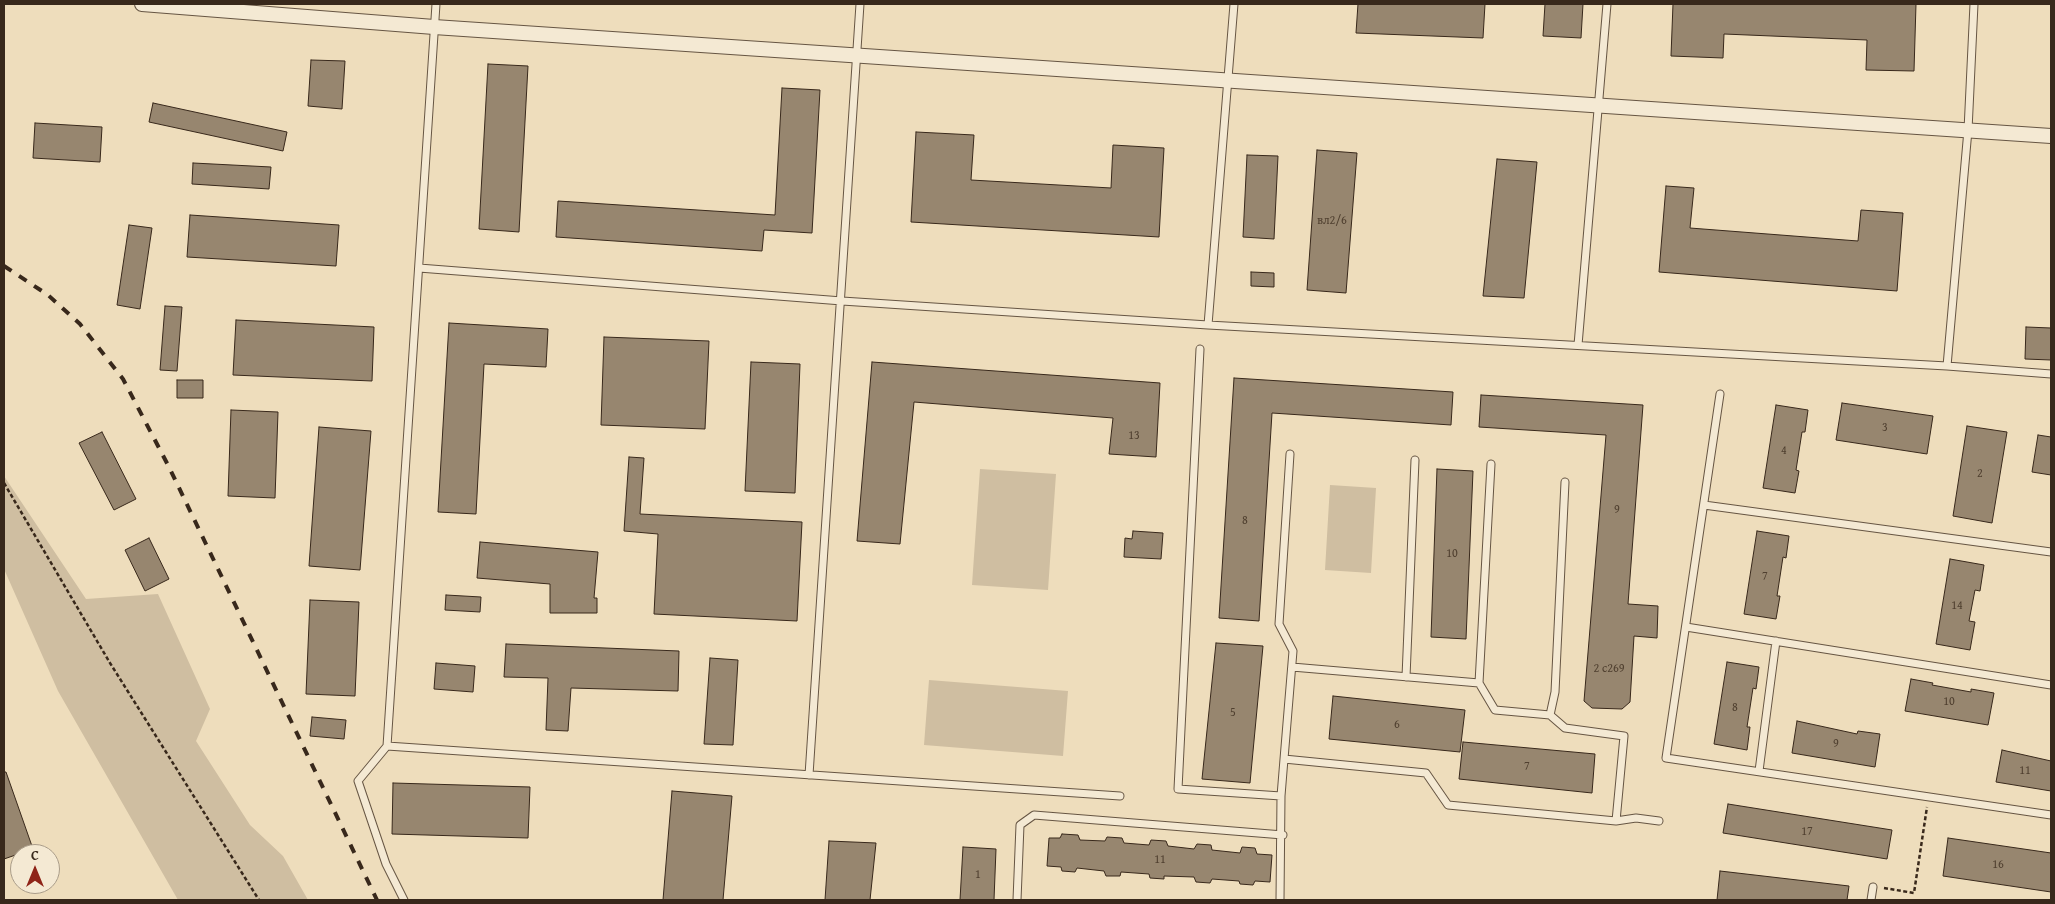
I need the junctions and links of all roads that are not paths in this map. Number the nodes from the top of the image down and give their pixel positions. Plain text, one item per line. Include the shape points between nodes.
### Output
1 (142, 4) edge
2 (436, 4) edge
3 (860, 4) edge
4 (1234, 4) edge
5 (1607, 4) edge
6 (1974, 4) edge
7 (434, 27) junction
8 (857, 55) junction
9 (1228, 80) junction
10 (1599, 106) junction
11 (1968, 130) junction
12 (2051, 136) edge
13 (419, 268) junction
14 (842, 301) junction
15 (1208, 325) junction
16 (1578, 345) junction
17 (1200, 348) dead end
18 (1947, 366) junction
19 (2051, 374) edge
20 (1720, 394) dead end
21 (1290, 454) dead end
22 (1415, 460) dead end
23 (1491, 464) dead end
24 (1565, 482) dead end
25 (1704, 505) junction
26 (2051, 552) edge
27 (1686, 627) junction
28 (1776, 641) junction
29 (1292, 667) junction
30 (1406, 677) junction
31 (1479, 683) junction
32 (2051, 685) edge
33 (1550, 714) junction
34 (387, 746) junction
35 (1284, 759) junction
36 (1759, 772) junction
37 (809, 775) junction
38 (1120, 796) dead end
39 (1281, 796) junction
40 (2051, 815) edge
41 (1616, 821) junction
42 (1659, 821) dead end
43 (1283, 835) junction
44 (1873, 887) road end
45 (404, 900) edge
46 (1017, 900) edge
47 (1280, 900) edge
48 (1871, 900) edge

1 - 7 street
2 - 7 lane
3 - 8 lane
4 - 9 lane
5 - 10 lane
6 - 11 lane
7 - 8 street
7 - 13 lane
8 - 9 street
8 - 14 lane
9 - 10 street
9 - 15 lane
10 - 11 street
10 - 16 lane
11 - 12 street
11 - 18 lane
13 - 14 lane
13 - 34 lane
14 - 15 lane
14 - 37 lane
15 - 16 lane
16 - 18 lane
17 - 39 lane via 1178,789
18 - 19 lane
20 - 25 lane
21 - 29 lane via 1279,624 1293,650
22 - 30 lane
23 - 31 lane
24 - 33 lane via 1555,692
25 - 26 lane
25 - 27 lane
27 - 28 lane
27 - 36 lane via 1666,758
28 - 32 lane
28 - 36 lane
29 - 30 lane
29 - 35 lane
30 - 31 lane
31 - 33 lane via 1494,710
33 - 41 lane via 1565,728 1624,736
34 - 37 lane
34 - 45 lane via 358,781 386,864
35 - 39 lane
35 - 41 lane via 1426,773 1448,805
36 - 40 lane
37 - 38 lane
39 - 43 lane
41 - 42 lane via 1636,818
43 - 46 lane via 1034,815 1020,825
43 - 47 lane
44 - 48 lane

